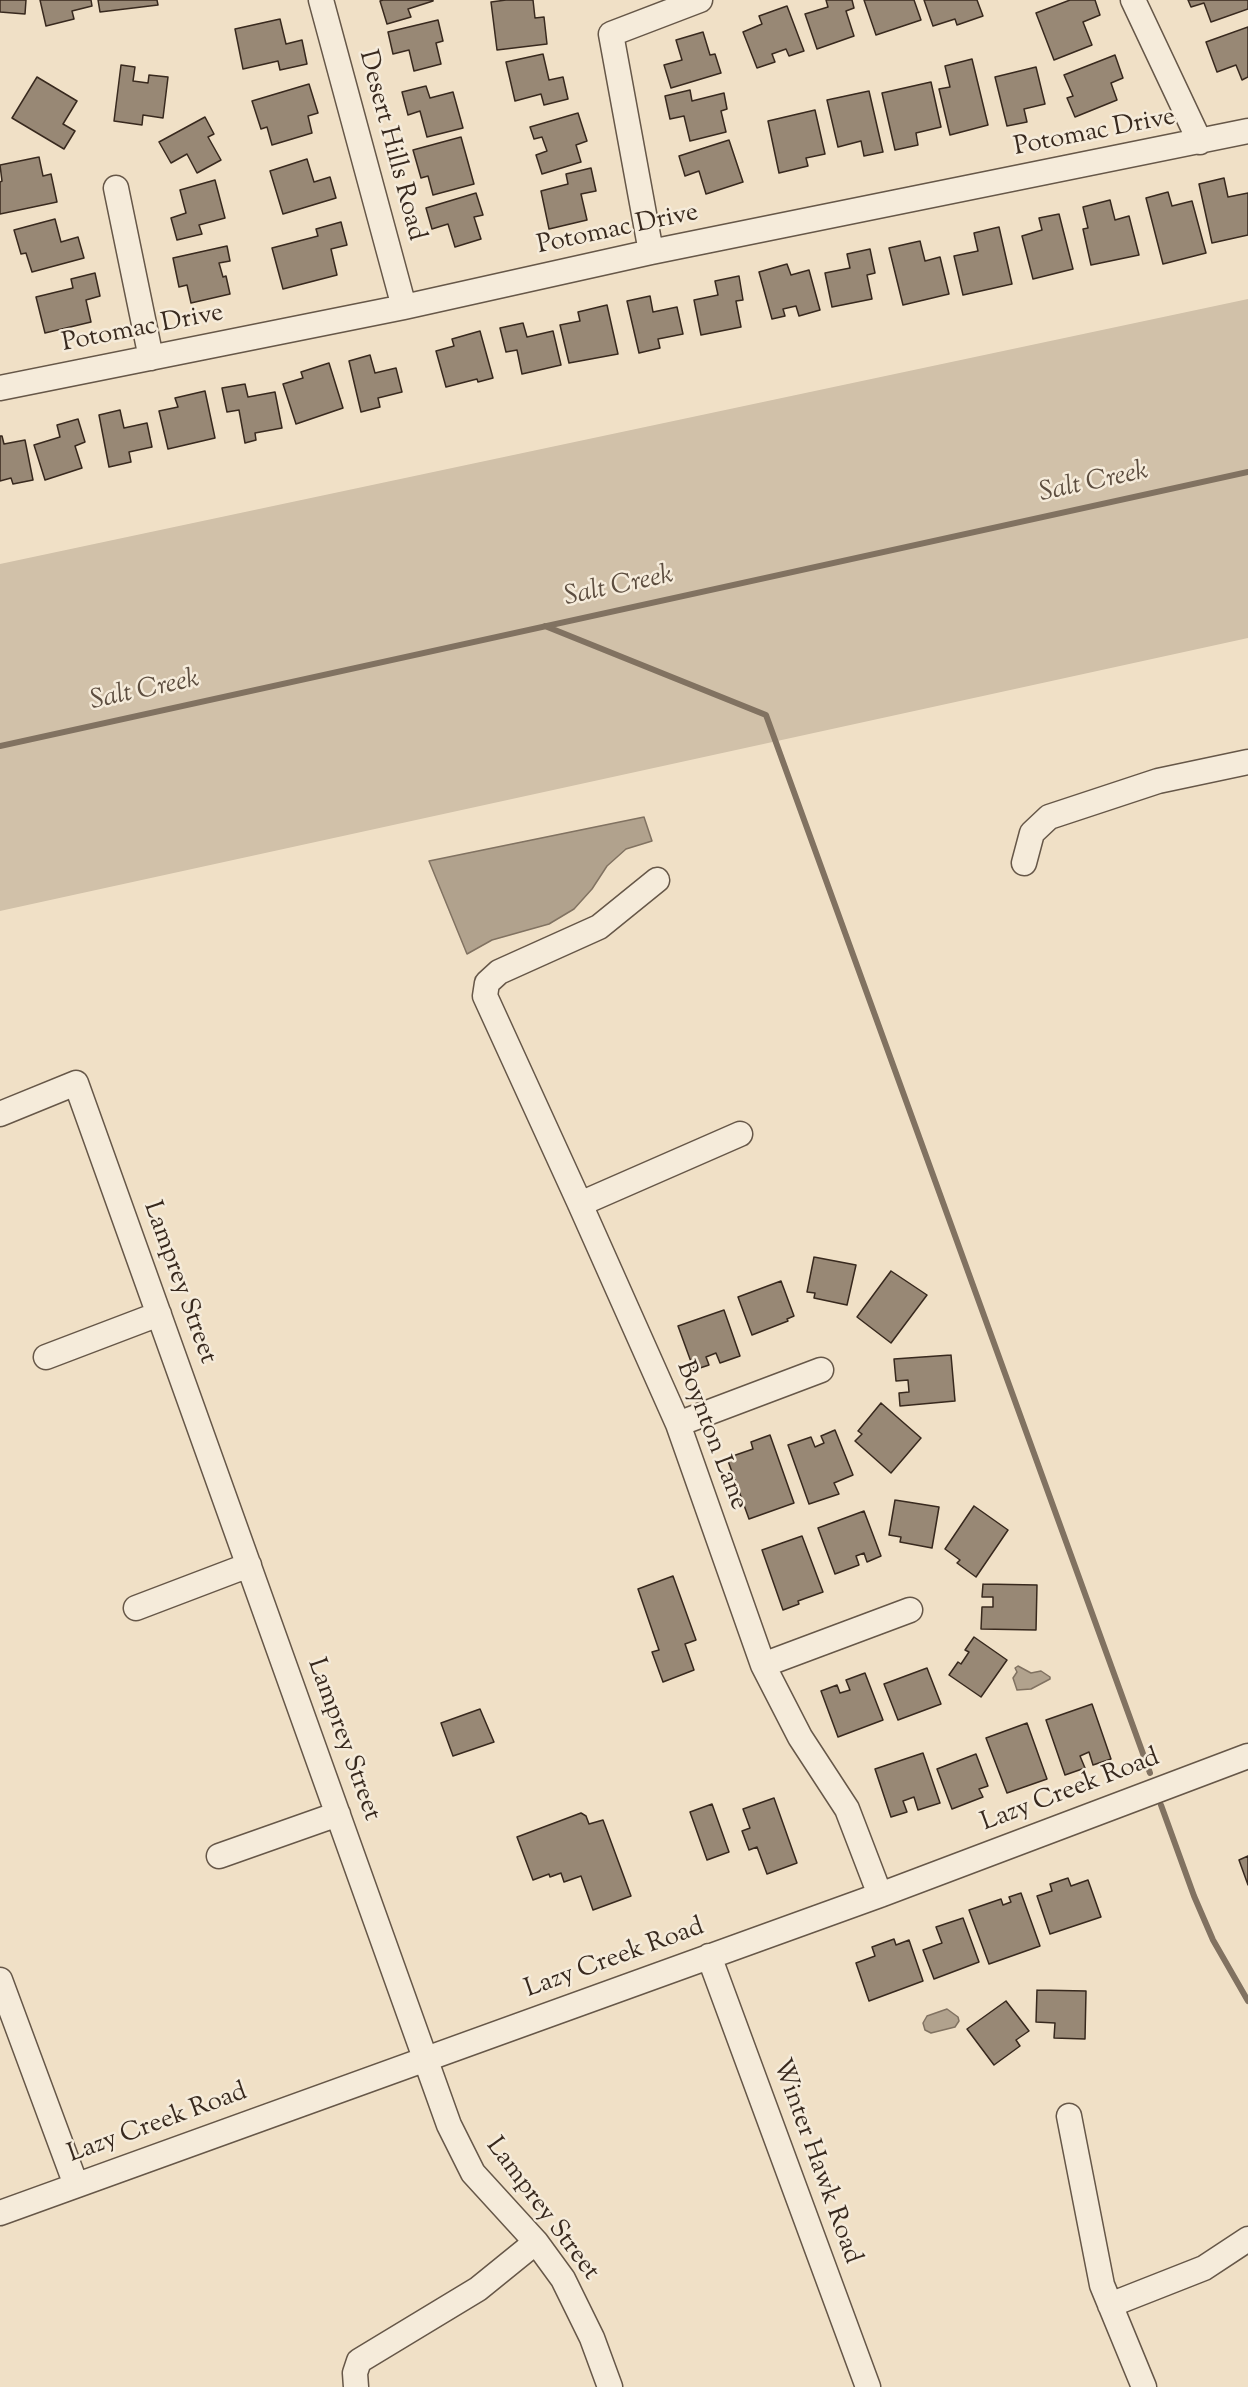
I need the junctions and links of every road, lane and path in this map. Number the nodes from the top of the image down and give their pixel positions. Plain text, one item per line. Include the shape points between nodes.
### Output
1 (321, 0) edge
2 (700, 0) edge
3 (1133, 0) edge
4 (1248, 130) edge
5 (1200, 142) junction
6 (116, 188) dead end
7 (651, 252) junction
8 (404, 307) junction
9 (151, 358) junction
10 (0, 388) edge
11 (1248, 762) edge
12 (1024, 863) dead end
13 (657, 880) dead end
14 (0, 1114) edge
15 (740, 1134) dead end
16 (580, 1204) junction
17 (159, 1314) junction
18 (46, 1357) dead end
19 (821, 1370) dead end
20 (678, 1424) junction
21 (249, 1566) junction
22 (136, 1608) dead end
23 (910, 1610) dead end
24 (763, 1665) junction
25 (1248, 1756) edge
26 (338, 1814) junction
27 (219, 1856) dead end
28 (880, 1895) junction
29 (709, 1956) junction
30 (0, 1980) edge
31 (426, 2058) junction
32 (1070, 2116) dead end
33 (76, 2186) junction
34 (0, 2213) edge
35 (1248, 2239) edge
36 (536, 2242) junction
37 (1110, 2305) junction
38 (356, 2387) edge
39 (610, 2387) edge
40 (868, 2387) edge
41 (1144, 2387) edge

1 - 8 street, Desert Hills Road
2 - 7 street via 611,34
3 - 5 street
4 - 5 street, Potomac Drive
5 - 7 street, Potomac Drive
6 - 9 street
7 - 8 street, Potomac Drive
8 - 9 street, Potomac Drive
9 - 10 street, Potomac Drive
11 - 12 street via 1158,781 1049,817 1032,833
13 - 16 street, Boynton Lane via 599,927 499,972 487,983 484,996
14 - 17 street, Lamprey Street via 76,1083
15 - 16 street
16 - 20 street, Boynton Lane
17 - 18 street
17 - 21 street, Lamprey Street
19 - 20 street
20 - 24 street, Boynton Lane
21 - 22 street
21 - 26 street, Lamprey Street
23 - 24 street
24 - 28 street, Boynton Lane via 800,1737 847,1809
25 - 28 street, Lazy Creek Road
26 - 27 street
26 - 31 street, Lamprey Street
28 - 29 street, Lazy Creek Road
29 - 31 street, Lazy Creek Road
29 - 40 street, Winter Hawk Road
30 - 33 street
31 - 33 street, Lazy Creek Road
31 - 36 street, Lamprey Street via 449,2125 473,2173
32 - 37 street via 1102,2285
33 - 34 street, Lazy Creek Road
35 - 37 street via 1204,2268
36 - 38 street via 478,2289 359,2361
36 - 39 street, Lamprey Street via 578,2307
37 - 41 street

